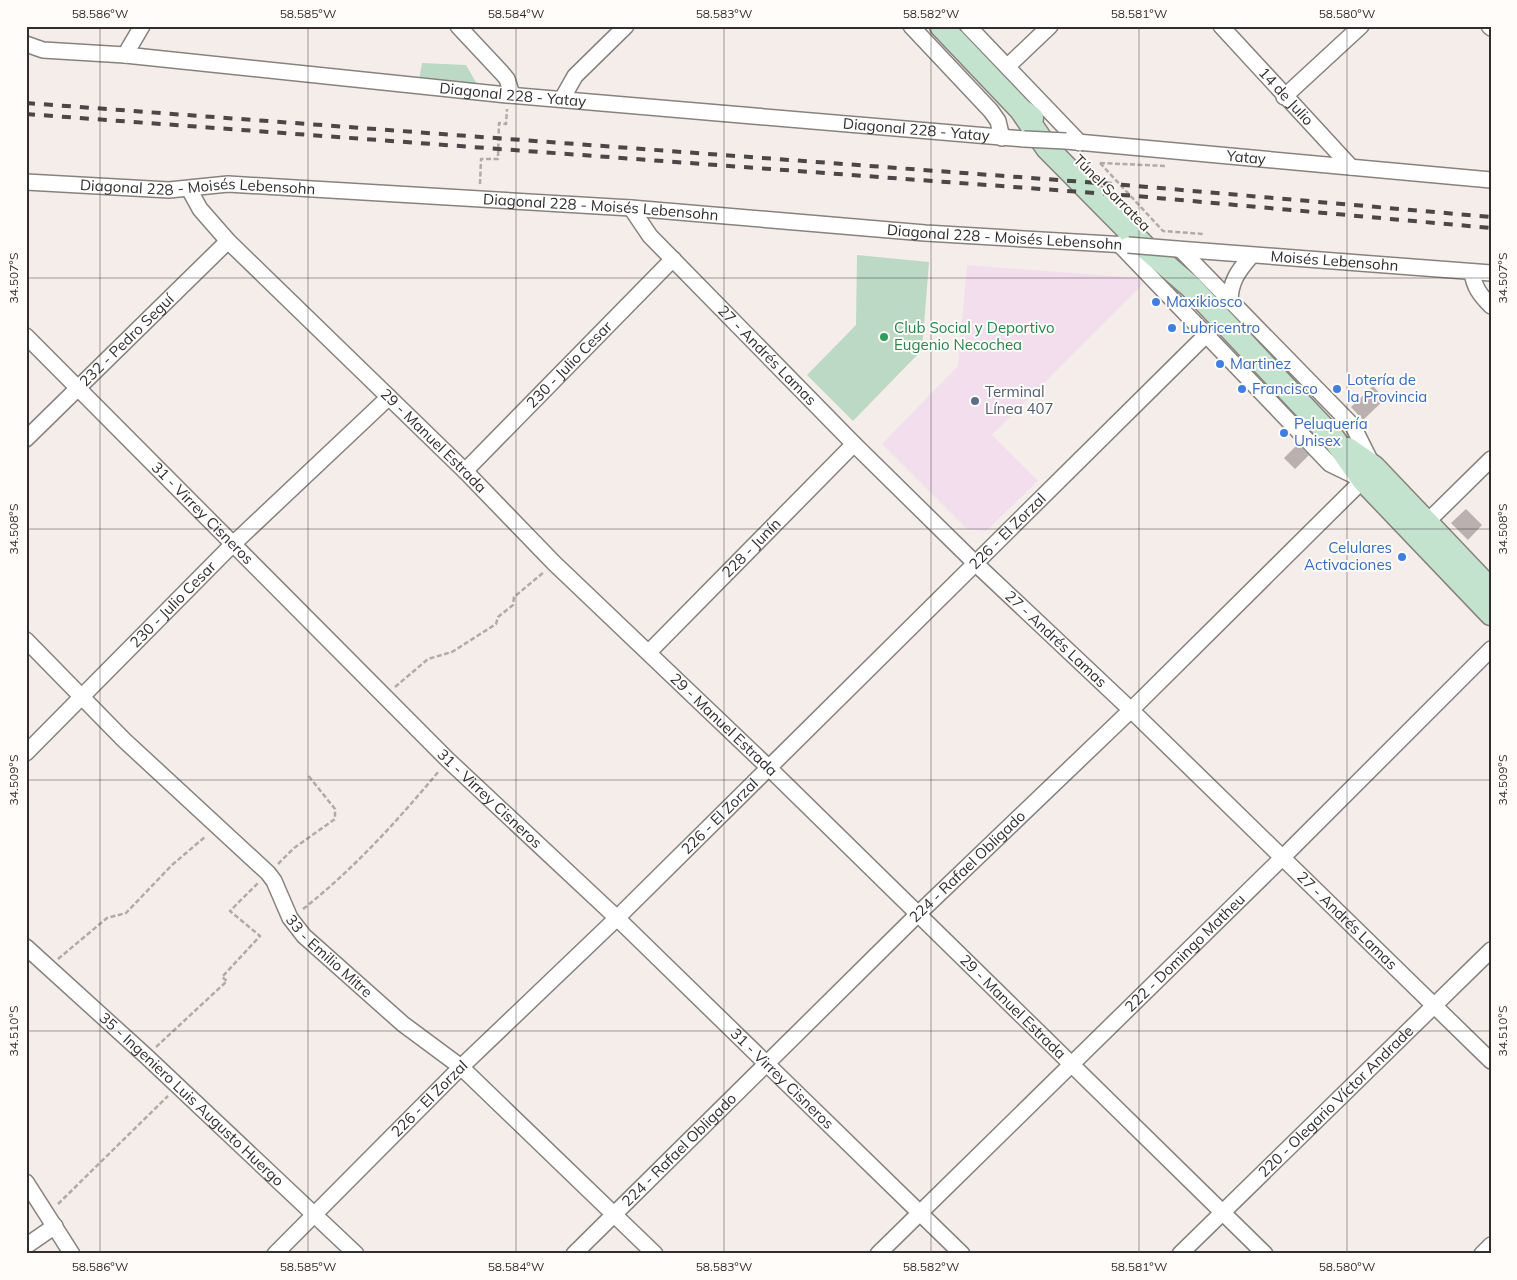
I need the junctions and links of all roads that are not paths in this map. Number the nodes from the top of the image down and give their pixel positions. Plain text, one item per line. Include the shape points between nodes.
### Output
1 (142, 26) edge
2 (458, 26) edge
3 (626, 26) edge
4 (911, 26) edge
5 (941, 26) edge
6 (968, 26) edge
7 (1050, 26) edge
8 (1221, 26) edge
9 (1362, 26) edge
10 (26, 44) edge
11 (125, 55) junction
12 (1008, 66) junction
13 (512, 95) junction
14 (1284, 97) junction
15 (562, 99) junction
16 (1002, 138) junction
17 (1073, 142) junction
18 (1351, 167) junction
19 (1491, 180) edge
20 (26, 182) edge
21 (189, 189) junction
22 (631, 208) junction
23 (228, 241) junction
24 (1123, 245) junction
25 (1179, 250) junction
26 (1251, 256) junction
27 (673, 259) junction
28 (1472, 272) junction
29 (1491, 274) edge
30 (1230, 302) junction
31 (1491, 306) edge
32 (26, 336) edge
33 (1206, 336) junction
34 (78, 386) junction
35 (389, 397) junction
36 (26, 439) edge
37 (854, 444) junction
38 (1491, 459) edge
39 (465, 471) junction
40 (1368, 474) junction
41 (1426, 523) junction
42 (232, 545) junction
43 (975, 563) junction
44 (1491, 590) edge
45 (1491, 614) edge
46 (26, 640) edge
47 (1491, 649) edge
48 (649, 652) junction
49 (84, 696) junction
50 (1131, 710) junction
51 (26, 753) edge
52 (768, 767) junction
53 (1283, 857) junction
54 (917, 915) junction
55 (617, 918) junction
56 (26, 947) edge
57 (1491, 950) edge
58 (1434, 1005) junction
59 (1491, 1061) edge
60 (1072, 1064) junction
61 (766, 1065) junction
62 (461, 1067) junction
63 (26, 1182) edge
64 (1223, 1212) junction
65 (920, 1213) junction
66 (315, 1214) junction
67 (614, 1214) junction
68 (54, 1226) junction
69 (1491, 1245) edge
70 (26, 1246) edge
71 (72, 1254) edge
72 (275, 1254) edge
73 (356, 1254) edge
74 (574, 1254) edge
75 (655, 1254) edge
76 (878, 1254) edge
77 (962, 1254) edge
78 (1180, 1254) edge
79 (1265, 1254) edge
80 (1482, 1254) edge

1 - 11 street
2 - 13 street via 507,79
3 - 15 street via 575,76
4 - 16 street via 991,111 998,121
5 - 40 main road, Túnel Sarratea via 1021,110 1047,148 1147,249 1191,287
6 - 12 street
7 - 12 street
8 - 14 street, 14 de Julio
9 - 14 street
10 - 11 street, Diagonal 228 - Yatay via 44,50
11 - 13 street, Diagonal 228 - Yatay
12 - 17 street
13 - 15 street, Diagonal 228 - Yatay
14 - 18 street, 14 de Julio
15 - 16 street, Diagonal 228 - Yatay
16 - 17 street, Yatay, bridge
17 - 18 street, Yatay
18 - 19 street, Yatay
20 - 21 street, Diagonal 228 - Moisés Lebensohn
21 - 22 street, Diagonal 228 - Moisés Lebensohn via 228,184
21 - 23 street, 29 - Manuel Estrada via 200,209
22 - 24 street, Diagonal 228 - Moisés Lebensohn via 925,233
22 - 27 street, 27 - Andrés Lamas via 650,236
23 - 34 street, 232 - Pedro Seguí
23 - 35 street, 29 - Manuel Estrada
24 - 25 street, Diagonal 228 - Moisés Lebensohn, bridge
24 - 33 street
25 - 26 street, Moisés Lebensohn
25 - 30 street
26 - 28 street, Moisés Lebensohn
26 - 30 street via 1234,278
27 - 37 street, 27 - Andrés Lamas
27 - 39 street, 230 - Julio Cesar
28 - 29 street, Moisés Lebensohn
28 - 31 street via 1480,295
30 - 40 street via 1353,426
32 - 34 street, 31 - Virrey Cisneros
33 - 40 street via 1330,464
33 - 43 street, 226 - El Zorzal
34 - 36 street, 232 - Pedro Seguí
34 - 42 street, 31 - Virrey Cisneros
35 - 39 street, 29 - Manuel Estrada
35 - 42 street, 230 - Julio Cesar
37 - 43 street, 27 - Andrés Lamas
37 - 48 street, 228 - Junín
38 - 41 street
39 - 48 street, 29 - Manuel Estrada via 554,563
40 - 41 main road
40 - 45 main road
40 - 50 street, 224 - Rafael Obligado
41 - 44 main road
42 - 49 street, 230 - Julio Cesar
42 - 55 street, 31 - Virrey Cisneros via 448,760
43 - 50 street, 27 - Andrés Lamas
43 - 52 street, 226 - El Zorzal
46 - 49 street, 33 - Emilio Mitre
47 - 53 street, 222 - Domingo Matheu
48 - 52 street, 29 - Manuel Estrada
49 - 51 street, 230 - Julio Cesar
49 - 62 street, 33 - Emilio Mitre via 124,740 268,873 290,918 304,936 403,1024
50 - 53 street, 27 - Andrés Lamas
50 - 54 street, 224 - Rafael Obligado
52 - 54 street, 29 - Manuel Estrada
52 - 55 street, 226 - El Zorzal
53 - 58 street, 27 - Andrés Lamas
53 - 60 street, 222 - Domingo Matheu
54 - 60 street, 29 - Manuel Estrada
54 - 61 street, 224 - Rafael Obligado
55 - 61 street, 31 - Virrey Cisneros
55 - 62 street, 226 - El Zorzal
56 - 66 street, 35 - Ingeniero Luis Augusto Huergo
57 - 58 street, 220 - Olegario Víctor Andrade
58 - 59 street, 27 - Andrés Lamas
58 - 64 street, 220 - Olegario Víctor Andrade
60 - 64 street, 29 - Manuel Estrada
60 - 65 street, 222 - Domingo Matheu
61 - 65 street, 31 - Virrey Cisneros
61 - 67 street, 224 - Rafael Obligado
62 - 66 street, 226 - El Zorzal
62 - 67 street, 33 - Emilio Mitre
63 - 68 street
64 - 78 street, 220 - Olegario Víctor Andrade
64 - 79 street, 29 - Manuel Estrada
65 - 76 street, 222 - Domingo Matheu
65 - 77 street, 31 - Virrey Cisneros
66 - 72 street, 226 - El Zorzal
66 - 73 street, 35 - Ingeniero Luis Augusto Huergo
67 - 74 street, 224 - Rafael Obligado
67 - 75 street, 33 - Emilio Mitre
68 - 70 street
68 - 71 street
69 - 80 street

